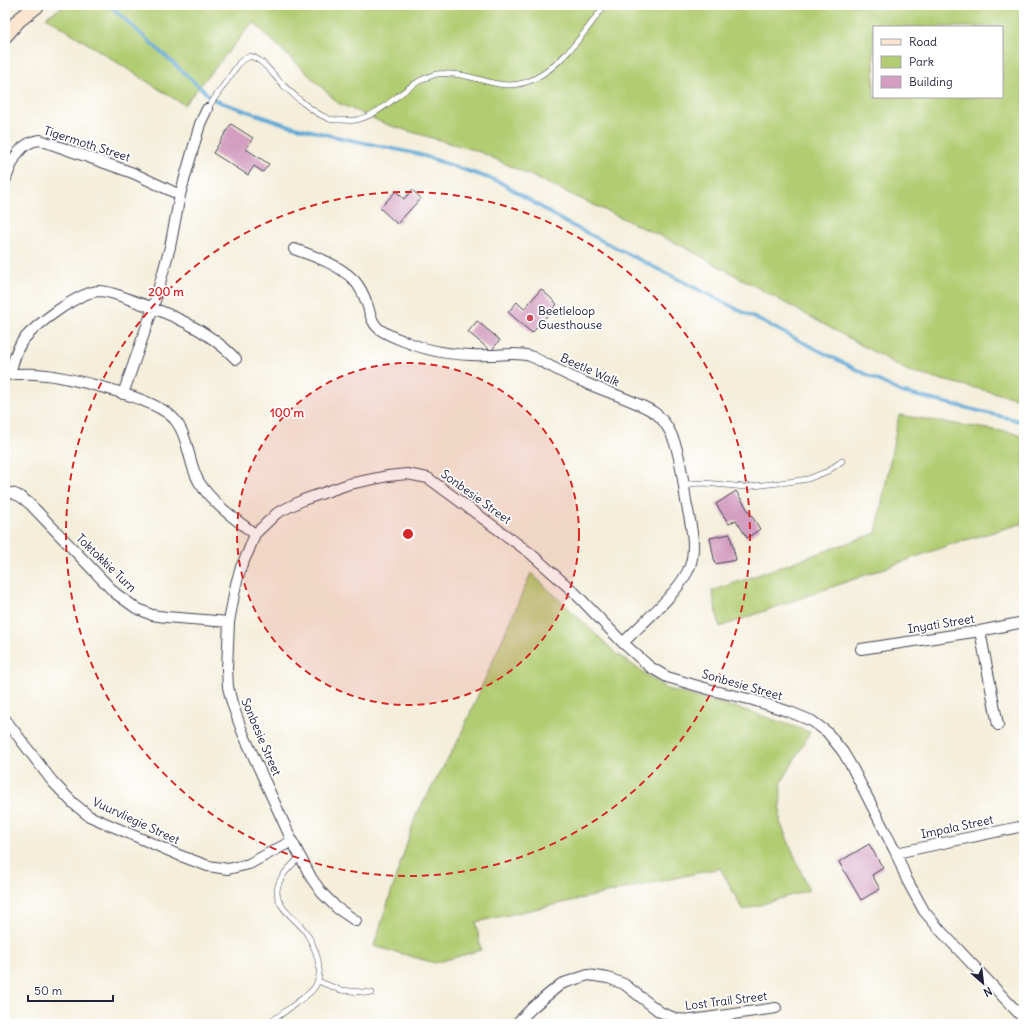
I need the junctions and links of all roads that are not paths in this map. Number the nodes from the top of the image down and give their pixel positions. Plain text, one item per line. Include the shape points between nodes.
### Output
1 (38, 5) edge
2 (605, 5) edge
3 (5, 36) edge
4 (207, 109) joint
5 (5, 181) edge
6 (180, 195) junction
7 (294, 249) dead end
8 (153, 308) junction
9 (236, 359) dead end
10 (7, 374) edge
11 (123, 394) junction
12 (842, 462) dead end
13 (683, 484) junction
14 (5, 492) edge
15 (255, 534) junction
16 (229, 622) junction
17 (1024, 622) edge
18 (980, 631) junction
19 (623, 643) junction
20 (861, 649) dead end
21 (5, 719) edge
22 (998, 725) dead end
23 (1024, 826) edge
24 (292, 841) junction
25 (896, 853) junction
26 (300, 857) junction
27 (356, 921) dead end
28 (318, 981) junction
29 (372, 992) dead end
30 (776, 1008) dead end
31 (1024, 1019) edge
32 (265, 1024) edge
33 (516, 1024) edge

1 - 3 main road via 19,20
2 - 4 lane via 581,37 555,65 520,85 507,86 458,75 439,74 422,79 367,117 355,121 331,119 313,111 284,86 258,58 250,56 240,62
4 - 6 street via 200,124
5 - 6 street, Tigermoth Street via 13,158 22,147 40,140 133,173
6 - 8 street via 170,247
7 - 13 street, Beetle Walk via 318,257 353,280 362,291 370,317 378,328 391,335 411,344 448,353 519,354 532,357 656,414 670,433 677,450
8 - 9 street via 177,317 203,332
8 - 10 street via 116,294 99,291 86,294 71,301 34,328 22,341
8 - 11 street
10 - 11 street via 68,378
11 - 15 street via 159,407 175,419 183,433 199,482 231,516
12 - 13 lane via 808,479 788,482 745,487 705,483
13 - 19 street, Beetle Walk via 693,546 690,565 675,590
14 - 16 street, Toktokkie Turn via 19,496 31,505 115,593 136,608 152,615
15 - 16 street, Sonbesie Street via 241,567
15 - 19 street, Sonbesie Street via 277,513 303,500 348,484 407,474 428,478 530,553 574,592
16 - 24 street, Sonbesie Street via 227,669 232,703
17 - 18 street, Inyati Street
18 - 20 street, Inyati Street
18 - 22 street
19 - 25 street, Sonbesie Street via 650,667 667,677 790,712 812,721 827,732 853,768
21 - 24 street, Vuurvliegie Street via 52,781 89,816 181,856 208,866 228,869 249,864
23 - 25 street, Impala Street
24 - 26 street, Sonbesie Street
25 - 31 street, Sonbesie Street via 907,880 928,916
26 - 27 street, Sonbesie Street via 322,893 337,908
26 - 28 lane via 286,872 277,892 280,902 305,931 312,944 320,968
28 - 29 lane via 340,990
28 - 32 lane via 314,989 278,1018
30 - 33 street, Lost Trail Street via 692,1020 677,1019 660,1012 624,984 588,975 562,984

